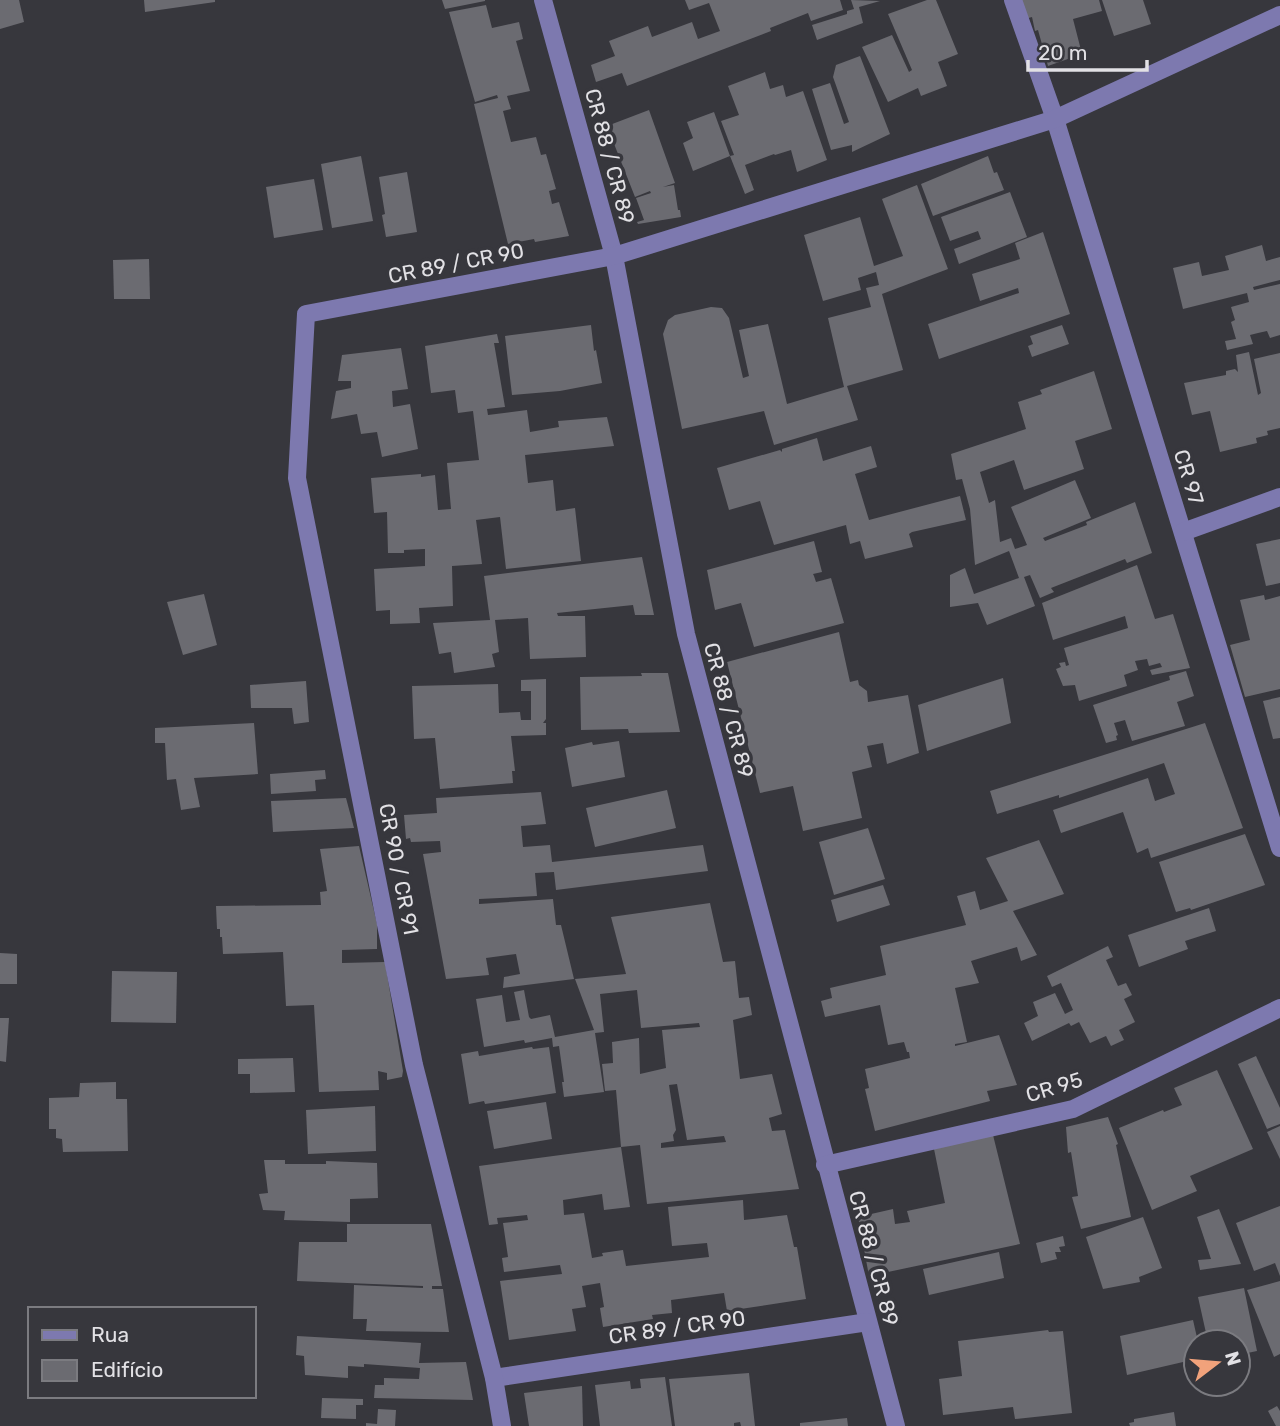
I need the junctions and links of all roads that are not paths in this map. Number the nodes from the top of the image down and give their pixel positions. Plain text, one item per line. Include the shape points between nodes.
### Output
1 (543, 0) edge
2 (1013, 0) edge
3 (1280, 15) edge
4 (1055, 119) junction
5 (614, 256) junction
6 (306, 314) joint
7 (1280, 497) edge
8 (1183, 531) junction
9 (1280, 848) edge
10 (1280, 1008) edge
11 (825, 1165) junction
12 (868, 1322) junction
13 (494, 1378) junction
14 (502, 1426) edge
15 (896, 1426) edge

1 - 5 street, CR 88 / CR 89
2 - 4 street, CR 97
3 - 4 street, CR 89 / CR 90
4 - 5 street, CR 89 / CR 90
4 - 8 street, CR 97
5 - 6 street, CR 89 / CR 90
5 - 11 street, CR 88 / CR 89 via 686,634
6 - 13 street, CR 90 / CR 91 via 297,478 414,1065
7 - 8 street
8 - 9 street, CR 97
10 - 11 street, CR 95 via 1073,1109
11 - 12 street, CR 88 / CR 89
12 - 13 street, CR 89 / CR 90
12 - 15 street, CR 88 / CR 89
13 - 14 street, CR 90 / CR 91

